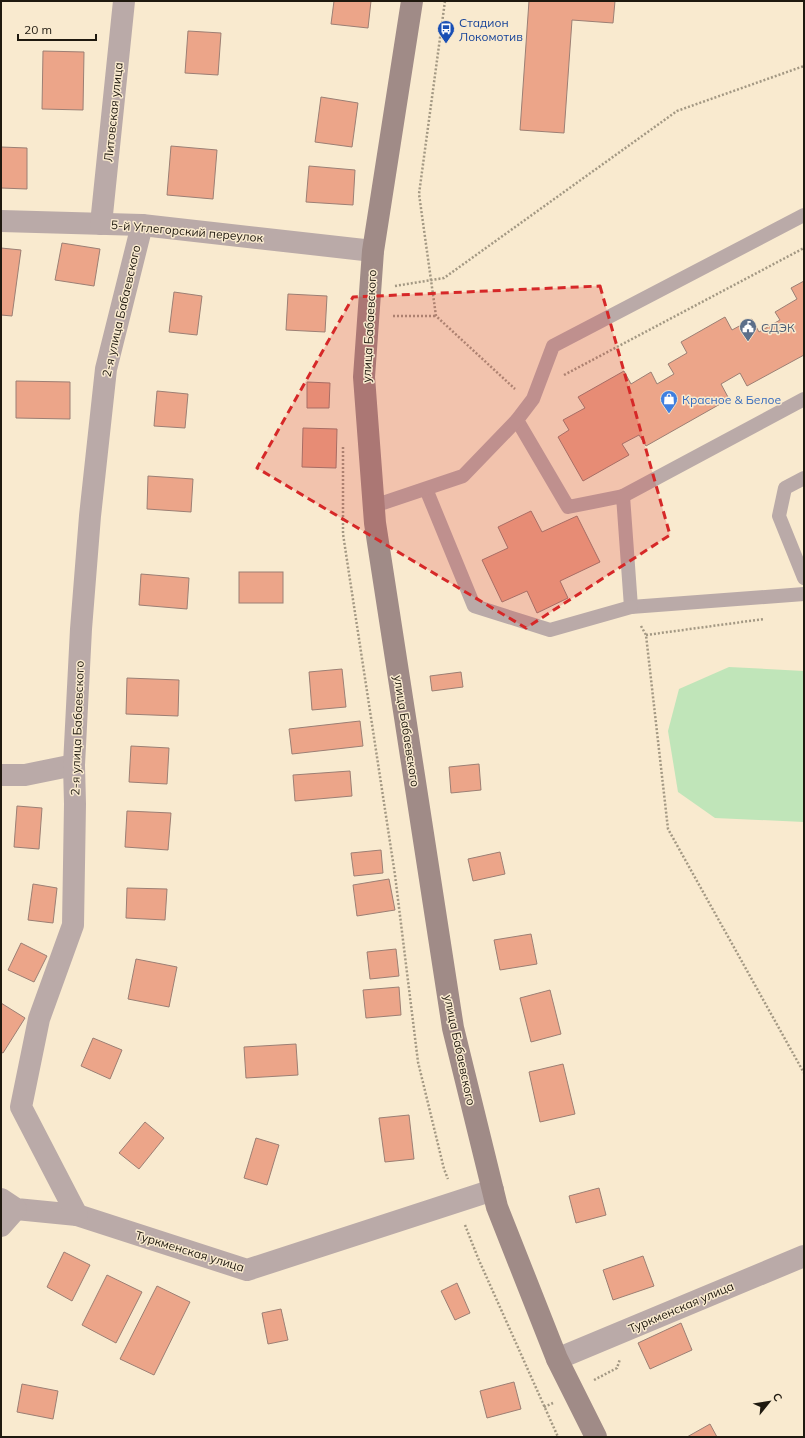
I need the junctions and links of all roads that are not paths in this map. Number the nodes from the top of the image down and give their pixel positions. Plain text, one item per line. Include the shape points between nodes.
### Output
1 (124, 1) edge
2 (412, 1) edge
3 (804, 215) edge
4 (1, 221) edge
5 (102, 224) junction
6 (142, 225) junction
7 (373, 251) junction
8 (804, 399) edge
9 (517, 420) junction
10 (804, 478) edge
11 (426, 489) junction
12 (623, 496) junction
13 (374, 506) junction
14 (804, 578) edge
15 (804, 594) edge
16 (631, 607) junction
17 (74, 765) junction
18 (1, 775) edge
19 (493, 1190) junction
20 (8, 1204) edge
21 (77, 1215) junction
22 (1, 1226) edge
23 (804, 1256) edge
24 (557, 1359) junction
25 (596, 1437) edge

1 - 5 street, Литовская улица
2 - 7 main road, улица Бабаевского
3 - 9 lane via 553,346 533,399
4 - 5 street, 5-й Углегорский переулок
5 - 6 street, 5-й Углегорский переулок
6 - 7 street, 5-й Углегорский переулок
6 - 17 street, 2-я улица Бабаевского via 106,369 90,516
7 - 13 main road, улица Бабаевского via 364,377
8 - 12 lane
9 - 11 lane via 463,476
9 - 12 lane via 568,508
10 - 14 lane via 785,488 779,516
11 - 13 lane
11 - 16 lane via 474,606 550,630
12 - 16 lane
13 - 19 main road, улица Бабаевского via 453,1028
15 - 16 lane
17 - 18 street via 25,775
17 - 21 street, 2-я улица Бабаевского via 73,925 39,1019 21,1107
19 - 21 street, Туркменская улица via 247,1270
19 - 24 main road, улица Бабаевского
20 - 21 street, Туркменская улица
20 - 22 street
23 - 24 street, Туркменская улица
24 - 25 main road, улица Бабаевского

